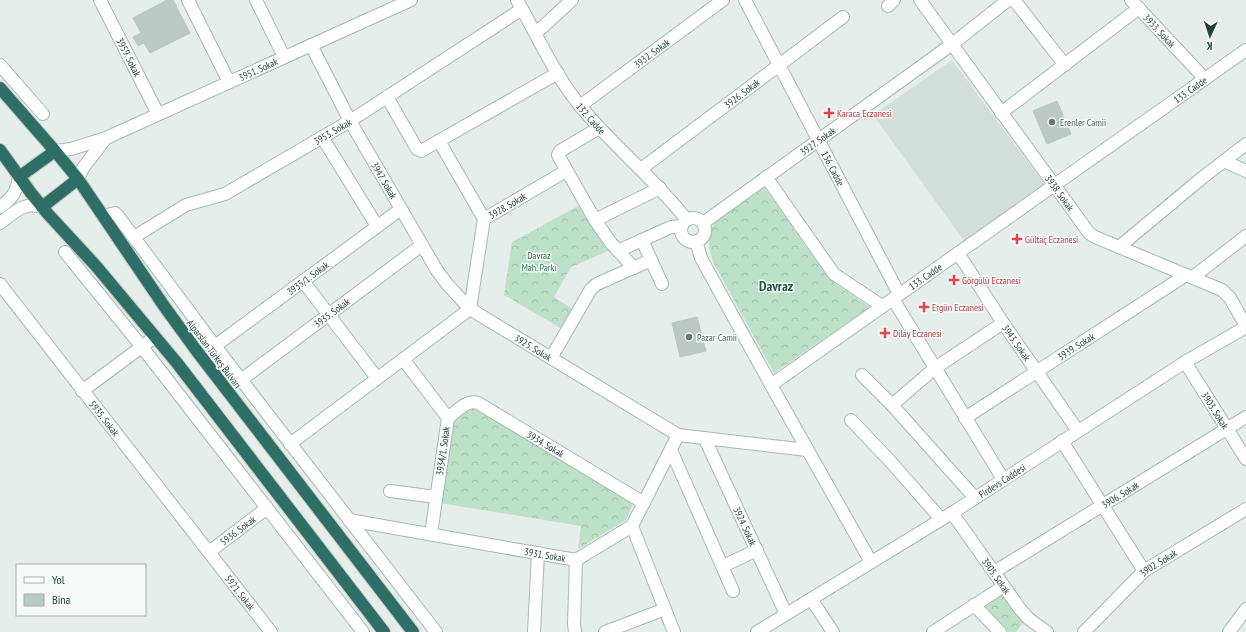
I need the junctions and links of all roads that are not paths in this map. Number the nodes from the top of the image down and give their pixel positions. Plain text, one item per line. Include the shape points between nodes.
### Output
1 (100, 0) edge
2 (188, 0) edge
3 (256, 0) edge
4 (411, 0) edge
5 (572, 0) edge
6 (723, 0) edge
7 (745, 0) edge
8 (920, 0) edge
9 (1008, 0) edge
10 (1014, 0) edge
11 (520, 4) edge
12 (1135, 4) edge
13 (843, 17) dead end
14 (536, 33) junction
15 (311, 45) junction
16 (951, 45) junction
17 (1246, 50) edge
18 (284, 57) junction
19 (0, 65) edge
20 (779, 65) junction
21 (1065, 65) junction
22 (558, 73) junction
23 (1205, 79) junction
24 (229, 82) junction
25 (0, 88) edge
26 (387, 97) junction
27 (580, 106) junction
28 (43, 114) dead end
29 (158, 114) junction
30 (1001, 114) junction
31 (350, 121) junction
32 (599, 128) junction
33 (322, 137) junction
34 (106, 138) junction
35 (818, 140) junction
36 (439, 141) junction
37 (1246, 144) edge
38 (0, 150) edge
39 (55, 151) junction
40 (1224, 161) junction
41 (641, 169) junction
42 (566, 171) junction
43 (1246, 171) edge
44 (19, 177) junction
45 (766, 178) junction
46 (78, 179) junction
47 (1054, 185) junction
48 (660, 188) junction
49 (42, 207) junction
50 (0, 208) edge
51 (401, 209) junction
52 (103, 216) junction
53 (484, 220) junction
54 (595, 220) junction
55 (0, 223) edge
56 (685, 223) junction
57 (702, 223) junction
58 (377, 226) junction
59 (1246, 236) edge
60 (134, 237) junction
61 (642, 240) junction
62 (696, 241) junction
63 (422, 245) junction
64 (1119, 247) junction
65 (618, 251) junction
66 (65, 252) dead end
67 (958, 253) junction
68 (651, 260) junction
69 (634, 268) junction
70 (1190, 276) junction
71 (302, 281) junction
72 (662, 284) dead end
73 (2, 290) edge
74 (896, 296) junction
75 (882, 306) junction
76 (470, 309) junction
77 (328, 315) junction
78 (1003, 323) junction
79 (1246, 326) edge
80 (156, 336) junction
81 (215, 346) junction
82 (142, 347) junction
83 (550, 358) junction
84 (403, 359) junction
85 (1185, 362) junction
86 (935, 368) junction
87 (1037, 372) junction
88 (862, 375) dead end
89 (377, 378) junction
90 (241, 380) junction
91 (771, 384) junction
92 (82, 391) junction
93 (892, 405) junction
94 (1246, 417) edge
95 (448, 418) junction
96 (966, 418) junction
97 (851, 420) dead end
98 (1227, 429) junction
99 (1078, 431) junction
100 (678, 436) junction
101 (705, 439) junction
102 (1062, 441) junction
103 (290, 444) junction
104 (671, 450) junction
105 (807, 450) junction
106 (1246, 459) edge
107 (1003, 479) junction
108 (390, 491) dead end
109 (436, 497) junction
110 (975, 498) junction
111 (644, 503) junction
112 (1102, 506) junction
113 (267, 508) junction
114 (1246, 509) edge
115 (952, 512) junction
116 (941, 519) junction
117 (349, 520) junction
118 (632, 526) junction
119 (431, 534) junction
120 (757, 550) junction
121 (209, 552) junction
122 (538, 553) junction
123 (576, 560) junction
124 (871, 562) junction
125 (723, 566) junction
126 (1144, 571) junction
127 (994, 572) junction
128 (1004, 586) junction
129 (734, 591) dead end
130 (811, 598) junction
131 (974, 605) junction
132 (665, 609) junction
133 (1246, 609) edge
134 (786, 614) junction
135 (1042, 631) edge
136 (271, 632) edge
137 (363, 632) edge
138 (384, 632) edge
139 (414, 632) edge
140 (436, 632) edge
141 (534, 632) edge
142 (575, 632) edge
143 (605, 632) edge
144 (674, 632) edge
145 (757, 632) edge
146 (834, 632) edge
147 (933, 632) edge
148 (1000, 632) edge
149 (1084, 632) edge
150 (1229, 632) edge

1 - 29 street, 3959. Sokak
2 - 24 street
3 - 18 street
4 - 15 street, 3951. Sokak
5 - 14 street
6 - 27 street, 3932. Sokak
7 - 20 street, 136. Cadde
8 - 16 street, 3938. Sokak
9 - 16 street, 3927. Sokak
10 - 21 street
11 - 14 street, 132. Cadde
11 - 26 street, 3953. Sokak
12 - 21 street
12 - 23 street, 3933. Sokak
13 - 20 street, 3926. Sokak
14 - 22 street, 132. Cadde
15 - 18 street, 3951. Sokak
15 - 31 street, 3947. Sokak
16 - 30 street, 3938. Sokak
16 - 35 street, 3927. Sokak
17 - 23 street, 133. Cadde
18 - 24 street, 3951. Sokak
19 - 28 street
20 - 35 street, 136. Cadde
20 - 41 street, 3926. Sokak
21 - 30 street
22 - 27 street, 132. Cadde
22 - 36 street
23 - 47 street, 133. Cadde
24 - 29 street, 3951. Sokak
25 - 39 highway, Alparslan Türkeş Bulvarı
26 - 31 street, 3953. Sokak
26 - 36 street via 418,151
27 - 32 street, 132. Cadde
29 - 34 street, 3951. Sokak
30 - 47 street, 3938. Sokak
31 - 33 street, 3953. Sokak
31 - 51 street, 3947. Sokak
32 - 41 street, 132. Cadde
32 - 42 street via 558,152
33 - 58 street
33 - 60 street, 3953. Sokak via 225,194 186,206
34 - 39 street, 3951. Sokak via 71,149
34 - 46 street, 3951. Sokak via 83,168
35 - 45 street, 3927. Sokak
35 - 74 street, 136. Cadde
36 - 53 street
37 - 40 street
38 - 44 highway
39 - 44 highway
39 - 46 highway, Alparslan Türkeş Bulvarı
40 - 43 street
40 - 64 street
41 - 48 street, 132. Cadde
42 - 53 street, 3928. Sokak
42 - 54 street
44 - 49 highway
44 - 50 street via 17,188 10,200
45 - 57 street, 3927. Sokak
45 - 75 street via 834,274
46 - 49 highway
46 - 52 highway, Alparslan Türkeş Bulvarı
47 - 64 street, 3938. Sokak via 1089,233
47 - 67 street, 133. Cadde
48 - 54 street
48 - 56 street, 132. Cadde
49 - 55 street via 28,205
49 - 80 highway
51 - 58 street, 3935/1. Sokak
51 - 63 street, 3947. Sokak
52 - 60 street via 117,214
52 - 139 highway, Alparslan Türkeş Bulvarı via 196,350
53 - 76 street, 3928. Sokak
54 - 65 street
56 - 57 street via 695,218
56 - 61 street via 671,226
56 - 62 street via 682,233 684,237
57 - 62 street via 705,232 701,239
58 - 71 street, 3935/1. Sokak
59 - 70 street, 3939. Sokak
60 - 81 street
61 - 65 street
61 - 68 street
62 - 91 street via 701,258
63 - 76 street, 3947. Sokak via 447,284
63 - 77 street, 3935. Sokak
64 - 70 street, 3938. Sokak
65 - 69 street
66 - 82 street
67 - 74 street, 133. Cadde
67 - 78 street, 3943. Sokak
68 - 69 street
68 - 72 street
69 - 83 street via 591,289
70 - 79 street, 3938. Sokak via 1222,290 1230,298
70 - 87 street, 3939. Sokak
71 - 77 street
71 - 81 street, 3935/1. Sokak
73 - 92 street, 5935. Sokak
74 - 75 street, 133. Cadde
74 - 86 street, 136. Cadde
75 - 91 street, 133. Cadde
76 - 83 street, 3925. Sokak
76 - 84 street
77 - 89 street
77 - 90 street, 3935. Sokak
78 - 86 street
78 - 87 street, 3943. Sokak
79 - 85 street, Firdevs Caddesi
80 - 82 street
80 - 138 highway
81 - 90 street
82 - 92 street
82 - 113 street
83 - 100 street, 3925. Sokak
84 - 89 street
84 - 95 street, 3934/1. Sokak
85 - 98 street, 3903. Sokak
85 - 99 street, Firdevs Caddesi
86 - 93 street
86 - 96 street, 136. Cadde
87 - 96 street, 3939. Sokak
87 - 99 street, 3943. Sokak
88 - 93 street
89 - 103 street
90 - 103 street
91 - 105 street
92 - 121 street, 5935. Sokak
93 - 110 street
94 - 98 street, 3906. Sokak
95 - 109 street, 3934/1. Sokak
95 - 111 street, 3934. Sokak via 467,403 478,403
96 - 107 street, 136. Cadde
97 - 116 street
98 - 106 street, 3903. Sokak
98 - 112 street, 3906. Sokak
99 - 102 street, Firdevs Caddesi
100 - 101 street, 3925. Sokak
100 - 104 street
101 - 105 street, 3925. Sokak
101 - 120 street, 3924. Sokak
102 - 107 street, Firdevs Caddesi
102 - 112 street
103 - 117 street
104 - 111 street
104 - 125 street
105 - 124 street
107 - 110 street, Firdevs Caddesi
108 - 109 street
109 - 119 street, 3934/1. Sokak
110 - 115 street, Firdevs Caddesi
111 - 118 street
112 - 126 street
112 - 127 street, 3906. Sokak
113 - 121 street, 5936. Sokak
113 - 137 street
114 - 126 street, 3902. Sokak
115 - 116 street, Firdevs Caddesi
115 - 127 street, 3905. Sokak
116 - 124 street, Firdevs Caddesi
117 - 119 street, 3931. Sokak
117 - 140 street
118 - 123 street, 3931. Sokak
118 - 132 street
119 - 122 street, 3931. Sokak
120 - 125 street
120 - 134 street, 3924. Sokak
121 - 136 street, 5921. Sokak
122 - 123 street, 3931. Sokak
122 - 141 street
123 - 142 street
124 - 130 street, Firdevs Caddesi
125 - 129 street
126 - 149 street, 3902. Sokak
127 - 128 street, 3905. Sokak
128 - 131 street
128 - 135 street, 3905. Sokak via 1020,609
130 - 134 street, Firdevs Caddesi
130 - 146 street
131 - 147 street
131 - 148 street
132 - 143 street
132 - 144 street
133 - 150 street
134 - 145 street, Firdevs Caddesi

